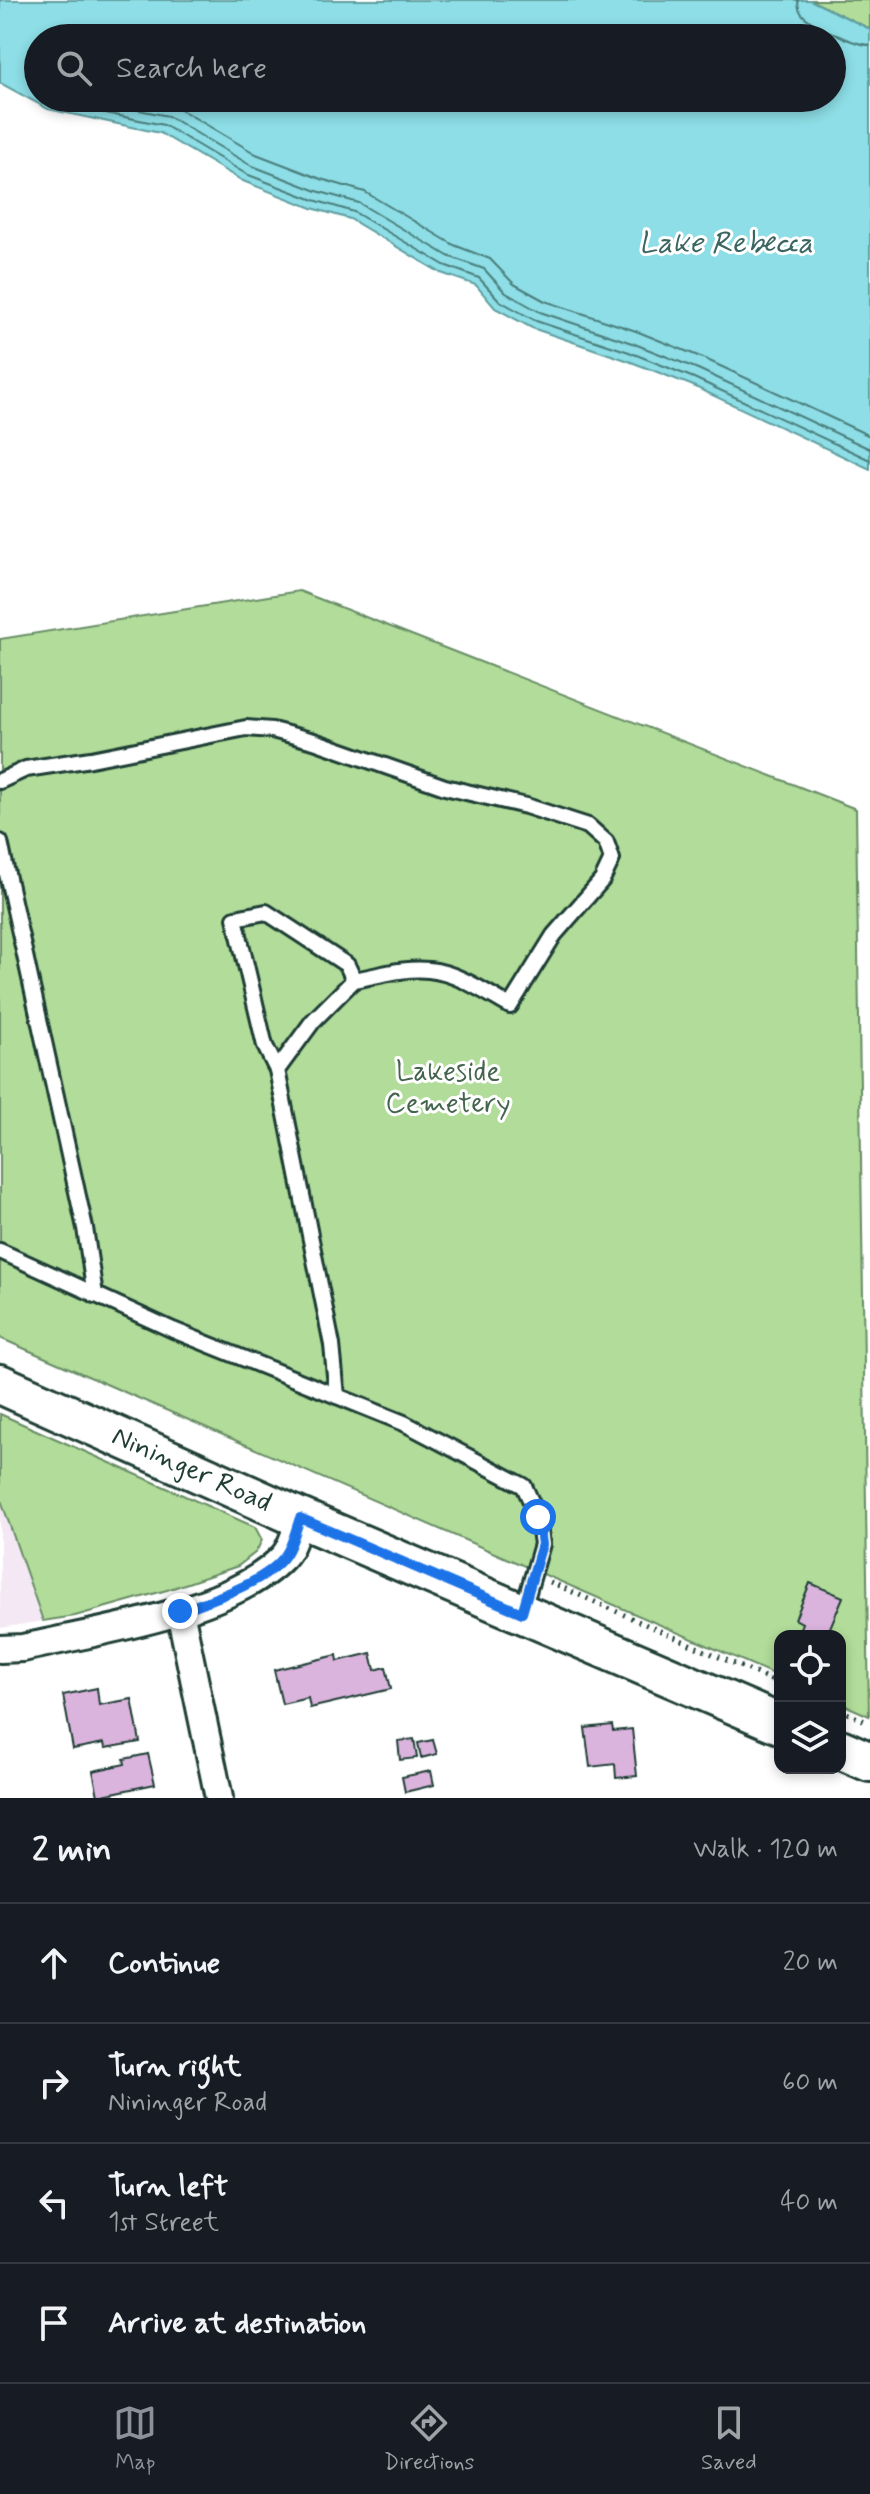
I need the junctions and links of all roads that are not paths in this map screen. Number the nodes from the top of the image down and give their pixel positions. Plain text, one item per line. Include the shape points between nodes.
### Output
1 (0, 781) edge
2 (0, 842) edge
3 (354, 980) junction
4 (277, 1070) junction
5 (0, 1251) edge
6 (95, 1295) junction
7 (0, 1384) edge
8 (337, 1396) junction
9 (300, 1518) junction
10 (180, 1611) junction
11 (522, 1613) junction
12 (0, 1649) edge
13 (774, 1721) edge
14 (846, 1752) edge
15 (870, 1762) edge
16 (219, 1798) edge

1 - 3 lane via 26,769 246,728 272,730 445,787 588,826 606,842 612,859 602,880 554,935 510,1006 465,981 429,970
2 - 6 lane
3 - 4 lane via 313,1021
3 - 4 lane via 347,965 266,912 235,918 265,1046
4 - 8 lane via 332,1345
5 - 6 lane
6 - 8 lane
7 - 9 street, Nininger Road
8 - 11 lane via 404,1423 524,1486 538,1517 542,1544
9 - 10 street via 286,1555 269,1569 247,1586
9 - 11 street, Nininger Road
10 - 12 street
10 - 16 street
11 - 13 street, Nininger Road
14 - 15 street

